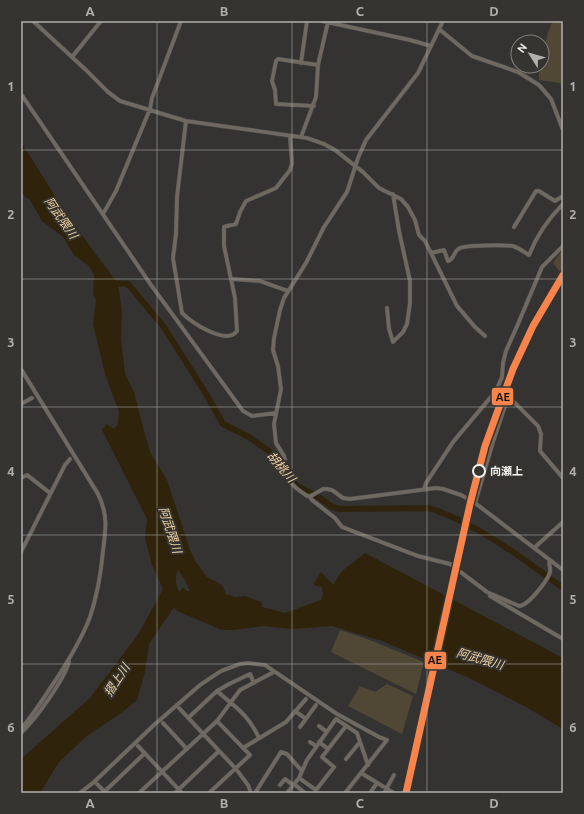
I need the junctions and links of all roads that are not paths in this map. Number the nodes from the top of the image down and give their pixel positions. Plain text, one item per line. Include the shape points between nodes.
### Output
1 (33, 21) edge
2 (101, 21) edge
3 (181, 21) edge
4 (307, 21) edge
5 (322, 21) edge
6 (443, 21) edge
7 (328, 22) edge
8 (439, 29) junction
9 (431, 46) junction
10 (72, 57) junction
11 (301, 63) junction
12 (318, 65) junction
13 (21, 94) edge
14 (314, 106) junction
15 (150, 109) junction
16 (186, 121) junction
17 (563, 130) edge
18 (290, 136) junction
19 (301, 138) junction
20 (355, 166) junction
21 (393, 194) junction
22 (563, 196) edge
23 (563, 204) edge
24 (103, 214) junction
25 (514, 227) dead end
26 (563, 246) edge
27 (431, 253) junction
28 (232, 279) junction
29 (288, 291) junction
30 (387, 308) dead end
31 (485, 336) dead end
32 (21, 369) edge
33 (496, 391) junction
34 (508, 397) junction
35 (32, 398) dead end
36 (21, 404) edge
37 (276, 412) junction
38 (70, 459) dead end
39 (21, 478) edge
40 (563, 478) edge
41 (424, 489) junction
42 (50, 493) junction
43 (311, 496) junction
44 (475, 503) junction
45 (563, 522) edge
46 (22, 546) edge
47 (534, 548) junction
48 (21, 552) edge
49 (550, 560) junction
50 (563, 570) edge
51 (487, 592) junction
52 (563, 639) edge
53 (70, 658) junction
54 (272, 673) dead end
55 (254, 683) junction
56 (217, 691) junction
57 (306, 699) dead end
58 (231, 703) junction
59 (316, 705) dead end
60 (179, 708) dead end
61 (295, 711) junction
62 (188, 718) junction
63 (306, 719) junction
64 (217, 721) junction
65 (163, 723) dead end
66 (320, 726) dead end
67 (346, 726) junction
68 (28, 727) junction
69 (300, 727) dead end
70 (21, 729) edge
71 (327, 732) junction
72 (21, 733) edge
73 (203, 734) junction
74 (21, 738) edge
75 (259, 738) junction
76 (310, 742) dead end
77 (319, 742) junction
78 (360, 742) junction
79 (138, 746) dead end
80 (316, 746) junction
81 (243, 748) junction
82 (186, 749) junction
83 (328, 749) junction
84 (219, 751) junction
85 (145, 753) junction
86 (346, 759) dead end
87 (368, 765) junction
88 (236, 769) junction
89 (302, 770) junction
90 (162, 772) junction
91 (361, 773) junction
92 (394, 775) dead end
93 (299, 778) junction
94 (377, 783) junction
95 (97, 784) dead end
96 (280, 785) dead end
97 (294, 785) junction
98 (387, 788) junction
99 (179, 789) junction
100 (80, 793) edge
101 (105, 793) edge
102 (139, 793) edge
103 (175, 793) edge
104 (182, 793) edge
105 (209, 793) edge
106 (251, 793) edge
107 (255, 793) edge
108 (287, 793) edge
109 (305, 793) edge
110 (345, 793) edge
111 (370, 793) edge
112 (384, 793) edge
113 (394, 793) edge

1 - 10 street
2 - 10 street
3 - 15 street
4 - 11 street
5 - 7 street
6 - 8 street
7 - 9 street
7 - 12 street
8 - 9 street
8 - 17 street via 472,56 518,72 539,85 551,99
9 - 20 street via 413,81 366,140
10 - 15 street via 114,97
11 - 12 street
11 - 14 street via 276,61 272,80 276,104
12 - 14 street
13 - 24 street
14 - 19 street
15 - 16 street
15 - 24 street via 116,191
16 - 18 street
16 - 28 street via 176,197 173,258 182,313 196,324 219,335 235,333 237,331
18 - 19 street
18 - 28 street via 292,165 286,175 273,190 246,201 236,224 224,228 224,246
19 - 20 street via 329,146
20 - 21 street via 379,188
20 - 29 street via 347,192
21 - 27 street via 401,198 408,207 419,235
21 - 30 street via 410,281 410,303 407,324 393,342
22 - 25 street via 556,201 536,191
23 - 27 street via 539,233 529,255 515,247 499,246 459,248 448,261 444,250
24 - 37 street via 151,285 243,411 252,416
26 - 33 street via 542,268 506,351 502,363 502,377
27 - 31 street via 457,306
28 - 29 street via 260,281
29 - 37 street via 280,310 273,344 281,388
32 - 53 street via 98,494 105,511 106,525 99,581 90,617
33 - 34 street
33 - 41 street via 452,442
34 - 40 street via 539,427 540,451
34 - 44 street
35 - 36 street
37 - 43 street via 276,443 285,460 283,474 304,494
38 - 42 street
39 - 42 street via 27,475
41 - 43 street via 350,499 343,498 329,489
41 - 44 street via 443,489
42 - 46 street
43 - 51 street via 312,500 335,518 342,527 418,556 450,564
44 - 47 street
45 - 47 street
46 - 48 street
47 - 49 street
49 - 50 street
49 - 51 street via 549,573 524,605 516,605
51 - 52 street
53 - 68 street via 66,670
53 - 70 street
54 - 55 street
55 - 56 street via 250,674
55 - 58 street via 240,690
56 - 58 street
56 - 62 street
57 - 61 street
58 - 64 street
58 - 75 street via 243,712
59 - 63 street
60 - 62 street
61 - 63 street
61 - 75 street via 286,722
62 - 73 street
63 - 69 street
64 - 73 street
64 - 81 street
65 - 82 street
66 - 71 street
67 - 71 street via 336,719
67 - 78 street via 357,734
67 - 83 street
68 - 72 street
68 - 74 street
71 - 77 street
73 - 82 street
73 - 84 street
75 - 81 street
76 - 80 street
77 - 80 street
77 - 83 street
78 - 86 street
78 - 87 street
79 - 85 street
80 - 89 street
81 - 88 street via 250,755
82 - 90 street
83 - 93 street via 322,757 334,767 316,790
84 - 88 street
84 - 99 street
85 - 90 street
85 - 101 street
87 - 91 street
87 - 100 street via 388,740 337,714 265,665 248,663 221,672 200,685
88 - 105 street
88 - 106 street
89 - 93 street
89 - 107 street via 287,754 281,752
90 - 99 street
90 - 102 street
91 - 94 street
91 - 110 street
92 - 98 street
93 - 97 street
94 - 98 street
94 - 111 street
95 - 101 street
96 - 97 street via 285,779
97 - 108 street
97 - 109 street
98 - 112 street
98 - 113 street
99 - 103 street
99 - 104 street

